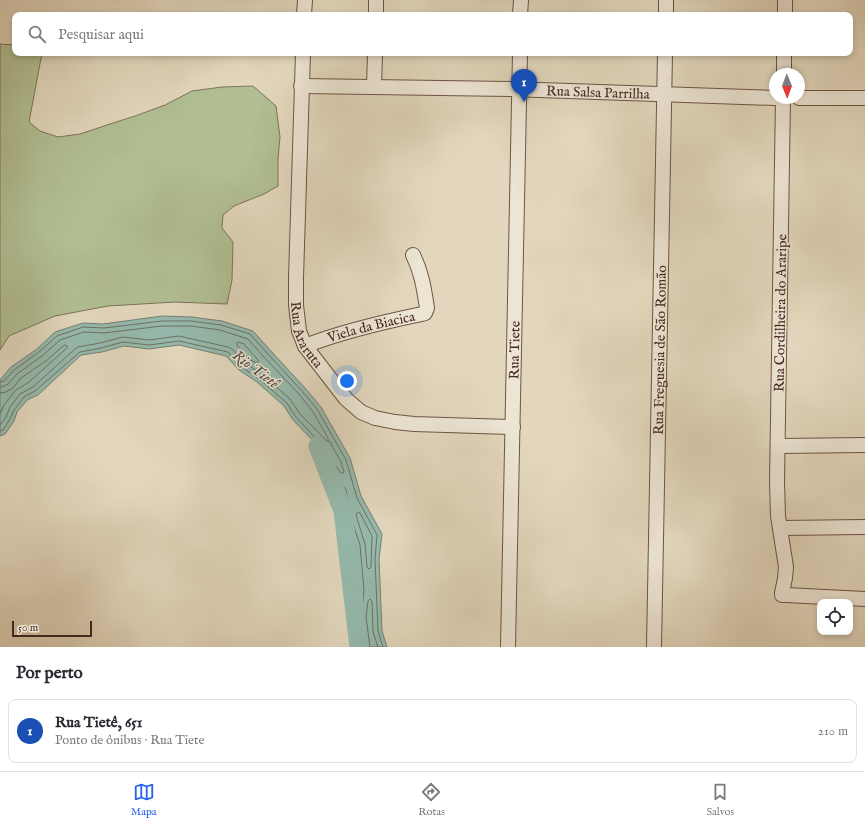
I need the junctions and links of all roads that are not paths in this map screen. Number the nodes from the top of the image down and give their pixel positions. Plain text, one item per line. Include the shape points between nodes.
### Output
1 (305, 0) edge
2 (376, 0) edge
3 (521, 0) edge
4 (666, 0) edge
5 (785, 0) edge
6 (304, 12) edge
7 (376, 12) edge
8 (520, 12) edge
9 (666, 12) edge
10 (785, 12) edge
11 (303, 56) edge
12 (375, 56) edge
13 (520, 56) edge
14 (665, 56) edge
15 (784, 56) edge
16 (784, 68) edge
17 (302, 86) junction
18 (374, 87) junction
19 (519, 90) junction
20 (663, 94) junction
21 (769, 98) edge
22 (805, 98) edge
23 (865, 98) edge
24 (783, 104) edge
25 (413, 255) dead end
26 (305, 346) junction
27 (512, 427) junction
28 (865, 445) edge
29 (778, 446) junction
30 (865, 527) edge
31 (780, 528) junction
32 (865, 599) edge
33 (508, 647) edge
34 (654, 647) edge

1 - 6 street
2 - 7 street
3 - 8 street
4 - 9 street
5 - 10 street
11 - 17 street, Rua Araruta
12 - 18 street
13 - 19 street, Rua Tiete
14 - 20 street, Rua Freguesia de São Romão
15 - 16 street
17 - 18 street, Rua Salsa Parrilha
17 - 26 street, Rua Araruta via 296,305 299,331
18 - 19 street, Rua Salsa Parrilha
19 - 20 street, Rua Salsa Parrilha
19 - 27 street, Rua Tiete
20 - 21 street, Rua Salsa Parrilha
20 - 34 street, Rua Freguesia de São Romão
22 - 23 street
24 - 29 street, Rua Cordilheira do Araripe
25 - 26 street, Viela da Biacica via 422,278 427,308 425,313 344,333
26 - 27 street, Rua Araruta via 346,399 360,412 375,418 414,424
27 - 33 street, Rua Tiete
28 - 29 street
29 - 31 street, Rua Cordilheira do Araripe via 777,503
30 - 31 street
31 - 32 street, Rua Cordilheira do Araripe via 786,567 782,594

